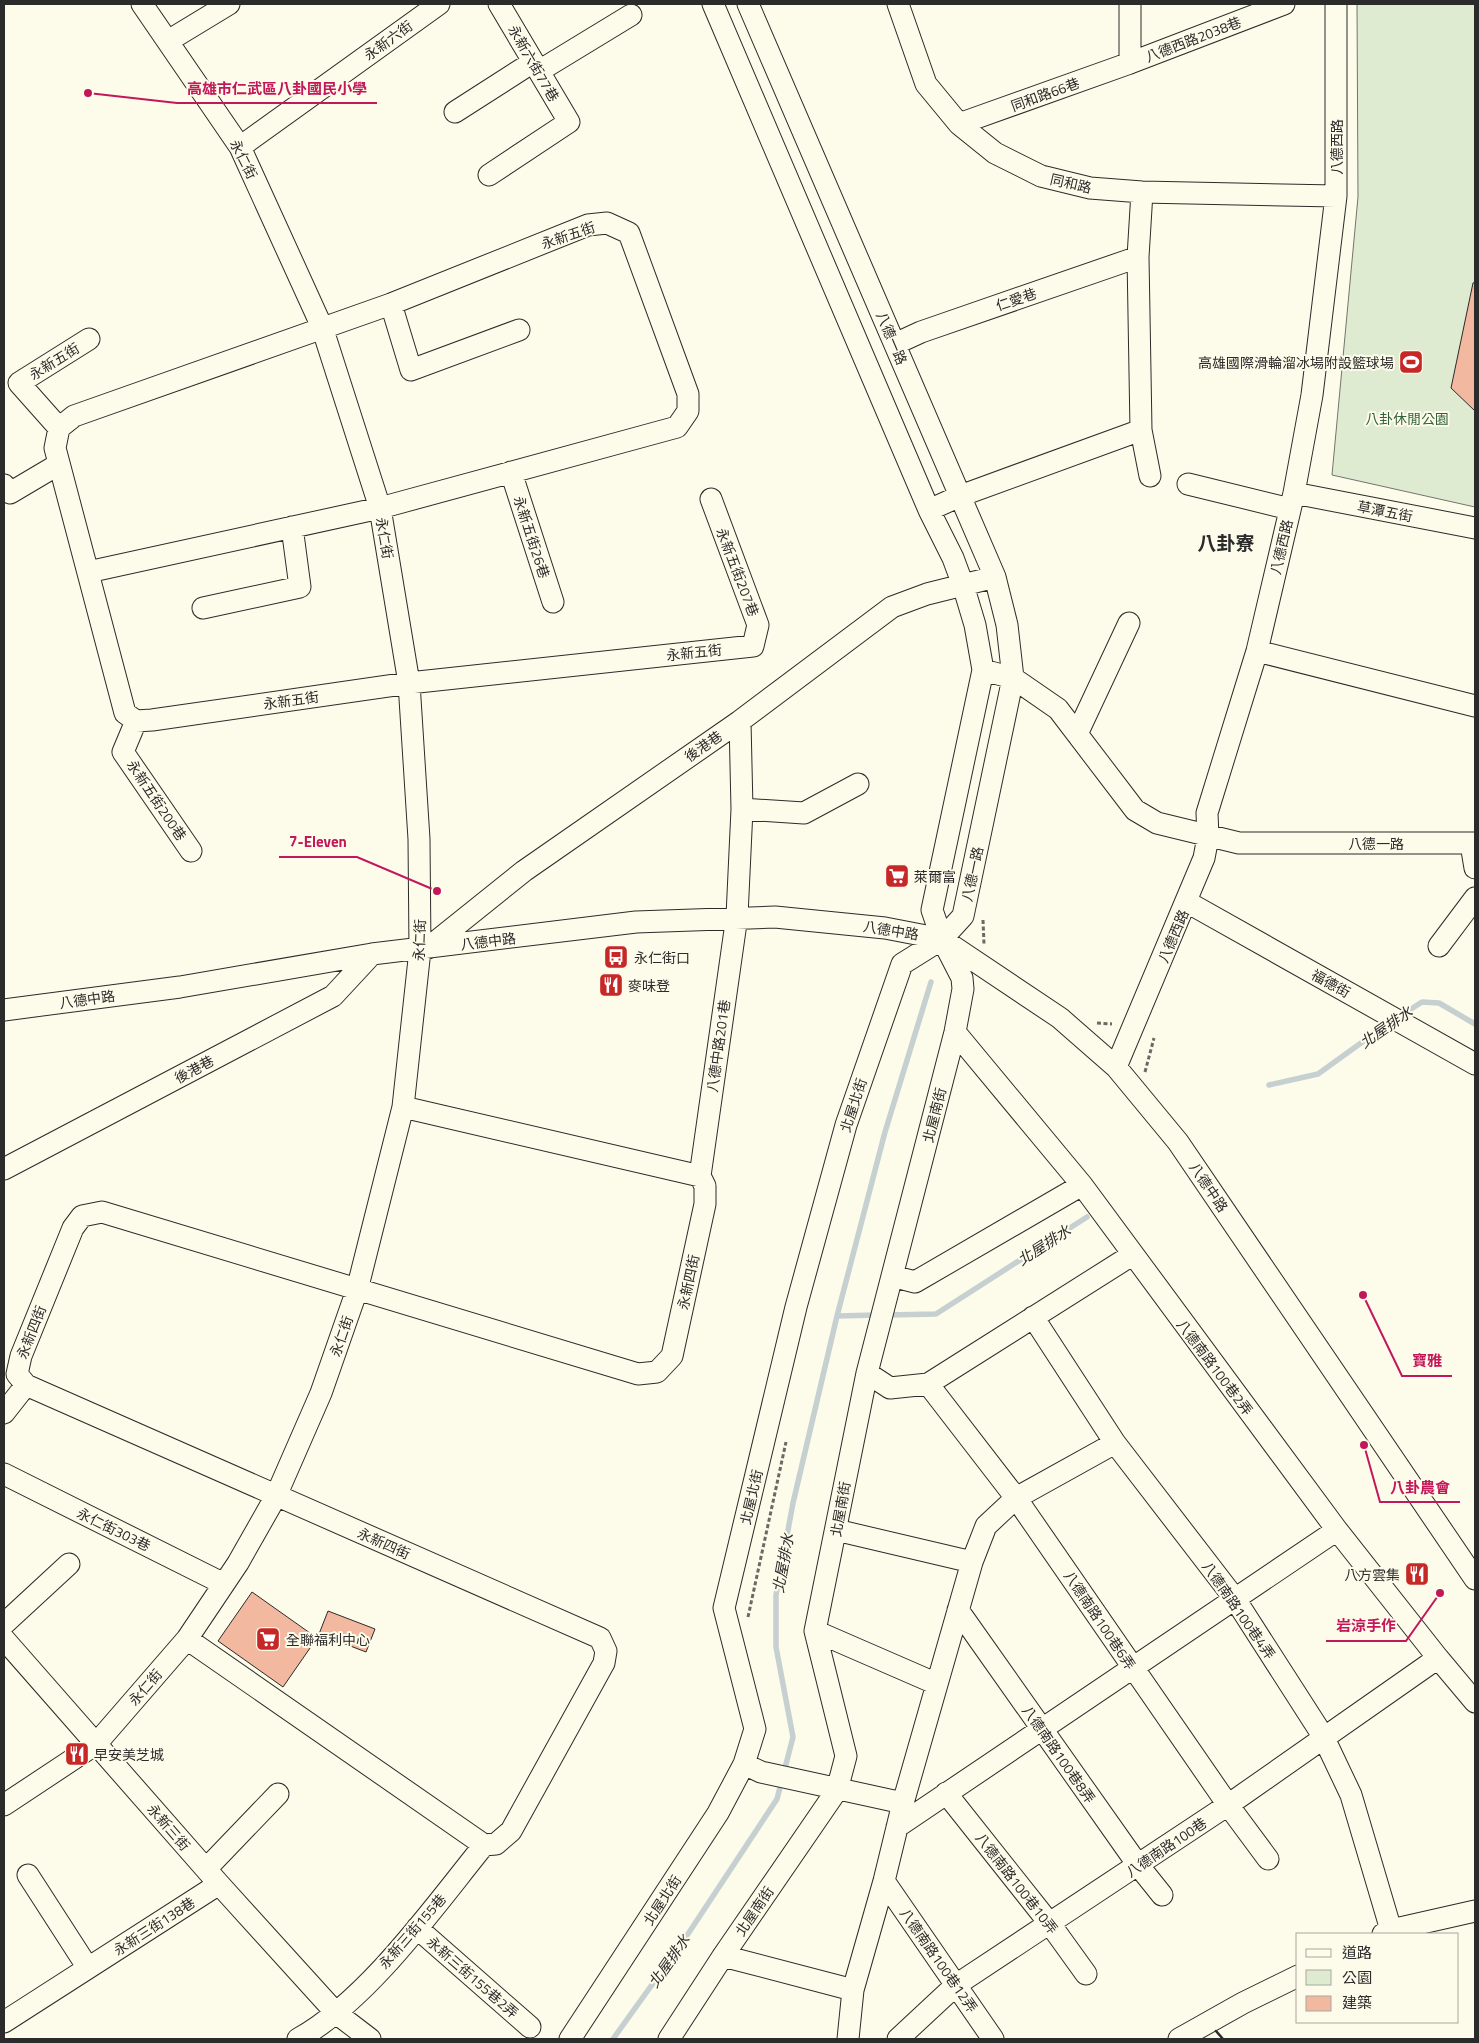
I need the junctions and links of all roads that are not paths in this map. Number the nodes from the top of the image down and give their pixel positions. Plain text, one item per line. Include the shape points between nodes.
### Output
1 (142, 4) edge
2 (229, 4) edge
3 (439, 4) edge
4 (499, 4) edge
5 (714, 4) edge
6 (748, 4) edge
7 (898, 4) edge
8 (1130, 4) edge
9 (1284, 4) edge
10 (1336, 4) edge
11 (631, 15) dead end
12 (168, 42) junction
13 (1130, 63) junction
14 (536, 67) junction
15 (455, 112) dead end
16 (959, 124) junction
17 (240, 147) junction
18 (489, 175) dead end
19 (1142, 192) junction
20 (1336, 196) junction
21 (1138, 257) junction
22 (391, 304) junction
23 (322, 328) junction
24 (519, 330) dead end
25 (90, 338) dead end
26 (895, 344) junction
27 (59, 428) junction
28 (1141, 430) junction
29 (59, 464) junction
30 (511, 472) junction
31 (1150, 476) dead end
32 (1188, 484) dead end
33 (4, 485) edge
34 (960, 496) junction
35 (711, 499) dead end
36 (1292, 501) junction
37 (380, 508) junction
38 (929, 510) junction
39 (292, 527) junction
40 (1475, 528) edge
41 (88, 572) junction
42 (995, 577) junction
43 (963, 585) junction
44 (553, 602) dead end
45 (203, 608) dead end
46 (1129, 623) dead end
47 (753, 646) joint
48 (1257, 651) junction
49 (983, 670) junction
50 (1013, 678) junction
51 (409, 684) junction
52 (1475, 706) edge
53 (136, 721) junction
54 (740, 721) junction
55 (1077, 734) junction
56 (858, 784) dead end
57 (742, 809) junction
58 (1208, 837) junction
59 (1473, 843) edge
60 (192, 851) dead end
61 (1475, 868) edge
62 (1475, 898) edge
63 (1187, 902) junction
64 (736, 916) junction
65 (942, 939) junction
66 (1440, 946) dead end
67 (424, 949) junction
68 (372, 954) junction
69 (4, 1010) edge
70 (956, 1032) junction
71 (1475, 1064) edge
72 (1116, 1067) junction
73 (403, 1107) junction
74 (4, 1169) edge
75 (700, 1176) junction
76 (1082, 1186) junction
77 (1132, 1255) junction
78 (891, 1280) junction
79 (357, 1290) junction
80 (1033, 1317) junction
81 (867, 1372) junction
82 (928, 1384) junction
83 (26, 1385) junction
84 (4, 1412) edge
85 (1115, 1443) junction
86 (4, 1474) edge
87 (276, 1496) junction
88 (1016, 1498) junction
89 (836, 1530) junction
90 (1338, 1530) junction
91 (972, 1562) junction
92 (69, 1564) dead end
93 (1475, 1579) edge
94 (224, 1584) junction
95 (1235, 1599) junction
96 (958, 1610) junction
97 (4, 1624) edge
98 (815, 1631) junction
99 (4, 1639) edge
100 (187, 1639) junction
101 (1438, 1658) junction
102 (1133, 1668) junction
103 (937, 1684) junction
104 (1475, 1702) edge
105 (1041, 1730) junction
106 (1323, 1736) junction
107 (96, 1744) junction
108 (752, 1768) junction
109 (837, 1790) junction
110 (946, 1793) junction
111 (278, 1794) dead end
112 (903, 1803) junction
113 (1228, 1805) junction
114 (4, 1806) edge
115 (897, 1827) junction
116 (484, 1845) junction
117 (1268, 1859) dead end
118 (1138, 1865) junction
119 (28, 1876) dead end
120 (213, 1877) junction
121 (884, 1881) junction
122 (1162, 1896) dead end
123 (1475, 1911) edge
124 (1050, 1924) junction
125 (417, 1928) junction
126 (1387, 1932) edge
127 (723, 1956) junction
128 (88, 1968) junction
129 (1086, 1974) dead end
130 (1296, 1977) edge
131 (956, 1985) junction
132 (853, 1990) junction
133 (336, 2013) junction
134 (4, 2022) edge
135 (530, 2027) dead end
136 (677, 2036) edge
137 (298, 2039) edge
138 (370, 2039) edge
139 (570, 2039) edge
140 (848, 2039) edge
141 (898, 2039) edge
142 (993, 2039) edge
143 (1179, 2039) edge

1 - 12 street, 永仁街
2 - 12 street
3 - 17 street, 永新六街
4 - 14 street, 永新六街77巷
5 - 38 street
6 - 26 street, 八德一路
7 - 16 street, 同和路 via 926,84
8 - 13 street
9 - 13 street, 八德西路2038巷
10 - 20 street, 八德西路
11 - 14 street
12 - 17 street, 永仁街
13 - 16 street, 同和路66巷
14 - 15 street
14 - 18 street, 永新六街77巷 via 569,122
16 - 19 street, 同和路 via 995,153 1041,176 1090,188
17 - 23 street, 永仁街
19 - 20 street, 同和路
19 - 21 street
20 - 36 street, 八德西路 via 1312,395
21 - 26 street, 仁愛巷 via 921,332
21 - 28 street
22 - 23 street, 永新五街
22 - 24 street via 411,370
22 - 30 street, 永新五街 via 588,226 607,223 629,233 688,394 688,411 677,427
23 - 27 street, 永新五街 via 74,416
23 - 37 street, 永仁街
25 - 27 street, 永新五街 via 19,383
26 - 34 street, 八德一路
27 - 29 street via 55,448
28 - 31 street
28 - 34 street
29 - 33 street via 10,493
29 - 41 street
30 - 37 street, 永新五街
30 - 44 street, 永新五街26巷
32 - 36 street, 草潭五街
34 - 38 street
34 - 42 street, 八德一路
35 - 47 street, 永新五街207巷 via 758,625
36 - 40 street, 草潭五街
36 - 48 street, 八德西路
37 - 39 street, 永新五街
37 - 51 street, 永仁街
38 - 43 street
39 - 41 street, 永新五街
39 - 45 street via 300,587
41 - 53 street via 125,713
42 - 43 street, 後港巷
42 - 50 street, 八德一路 via 1007,625
43 - 49 street via 975,625
43 - 54 street, 後港巷 via 892,607
46 - 55 street
47 - 51 street, 永新五街
48 - 52 street
48 - 58 street, 八德西路 via 1207,813
49 - 50 street, 八德一路
49 - 65 street via 932,910
50 - 55 street, 八德一路 via 1058,709
50 - 65 street, 八德一路 via 963,916
51 - 53 street, 永新五街
51 - 67 street, 永仁街
53 - 60 street, 永新五街200巷 via 123,752
54 - 57 street, 八德中路201巷
54 - 67 street, 後港巷 via 524,871
55 - 58 street, 八德一路 via 1135,810 1157,823
56 - 57 street via 804,813
57 - 64 street, 八德中路201巷
58 - 59 street, 八德一路 via 1239,843
58 - 63 street, 八德西路 via 1204,858
59 - 61 street
62 - 66 street
63 - 71 street, 福德街
63 - 72 street, 八德西路
64 - 65 street, 八德中路 via 801,918
64 - 67 street, 八德中路 via 636,922
64 - 75 street, 八德中路201巷
65 - 70 street, 北屋南街 via 962,978
65 - 72 street, 八德中路 via 1060,1018
65 - 108 street, 北屋北街 via 902,964 846,1125 796,1307 724,1608 755,1729
67 - 68 street, 八德中路
67 - 73 street, 永仁街
68 - 69 street, 八德中路 via 180,987
68 - 74 street, 後港巷 via 333,996
70 - 76 street, 八德南路100巷2弄
70 - 78 street, 北屋南街
72 - 93 street, 八德中路 via 1178,1142
73 - 75 street
73 - 79 street, 永仁街
75 - 79 street, 永新四街 via 705,1186 705,1204 672,1356 658,1372 638,1374
76 - 77 street, 八德南路100巷2弄
76 - 78 street via 915,1282
77 - 80 street
77 - 90 street, 八德南路100巷2弄
78 - 81 street, 北屋南街
79 - 83 street, 永新四街 via 102,1212 82,1216 73,1228 21,1356 17,1374
79 - 87 street, 永仁街 via 321,1394
80 - 82 street
80 - 85 street, 八德南路100巷4弄
81 - 82 street via 890,1388
81 - 89 street, 北屋南街
82 - 88 street, 八德南路100巷6弄
83 - 84 street
83 - 87 street, 永新四街
85 - 88 street
85 - 95 street, 八德南路100巷4弄
86 - 94 street, 永仁街303巷
87 - 94 street, 永仁街
87 - 116 street, 永新四街 via 600,1638 606,1651 604,1663 511,1831 496,1844
88 - 91 street via 986,1526
88 - 102 street, 八德南路100巷6弄
89 - 91 street
89 - 98 street, 北屋南街
90 - 95 street
90 - 101 street, 八德南路100巷2弄
91 - 96 street
92 - 97 street
94 - 100 street, 永仁街
95 - 102 street
95 - 106 street, 八德南路100巷4弄
96 - 103 street
96 - 105 street, 八德南路100巷8弄
98 - 103 street
98 - 109 street, 北屋南街 via 846,1756
99 - 107 street, 永新三街
100 - 107 street, 永仁街
100 - 116 street
101 - 104 street, 八德南路100巷2弄
101 - 106 street, 八德南路100巷
102 - 105 street
102 - 113 street, 八德南路100巷6弄
103 - 112 street
105 - 110 street
105 - 118 street, 八德南路100巷8弄
106 - 113 street, 八德南路100巷
106 - 126 street, 八德南路100巷4弄 via 1351,1795
107 - 114 street, 永仁街
107 - 120 street, 永新三街
108 - 109 street
108 - 139 street, 北屋北街 via 718,1813
109 - 112 street
109 - 127 street, 北屋南街
110 - 115 street
110 - 124 street, 八德南路100巷10弄
111 - 120 street, 永新三街138巷
112 - 115 street
113 - 117 street, 八德南路100巷6弄
113 - 118 street, 八德南路100巷
115 - 121 street
116 - 125 street, 永新三街155巷
118 - 122 street, 八德南路100巷8弄
118 - 124 street, 八德南路100巷
119 - 128 street
120 - 128 street, 永新三街138巷
120 - 133 street, 永新三街
121 - 131 street, 八德南路100巷12弄
121 - 132 street
123 - 126 street
124 - 129 street, 八德南路100巷10弄
124 - 131 street, 八德南路100巷
125 - 133 street, 永新三街155巷
125 - 135 street, 永新三街155巷2弄
127 - 132 street
127 - 136 street, 北屋南街
128 - 134 street, 永新三街138巷
130 - 143 street
131 - 141 street, 八德南路100巷
131 - 142 street, 八德南路100巷12弄
132 - 140 street
133 - 137 street, 永新三街155巷
133 - 138 street, 永新三街

